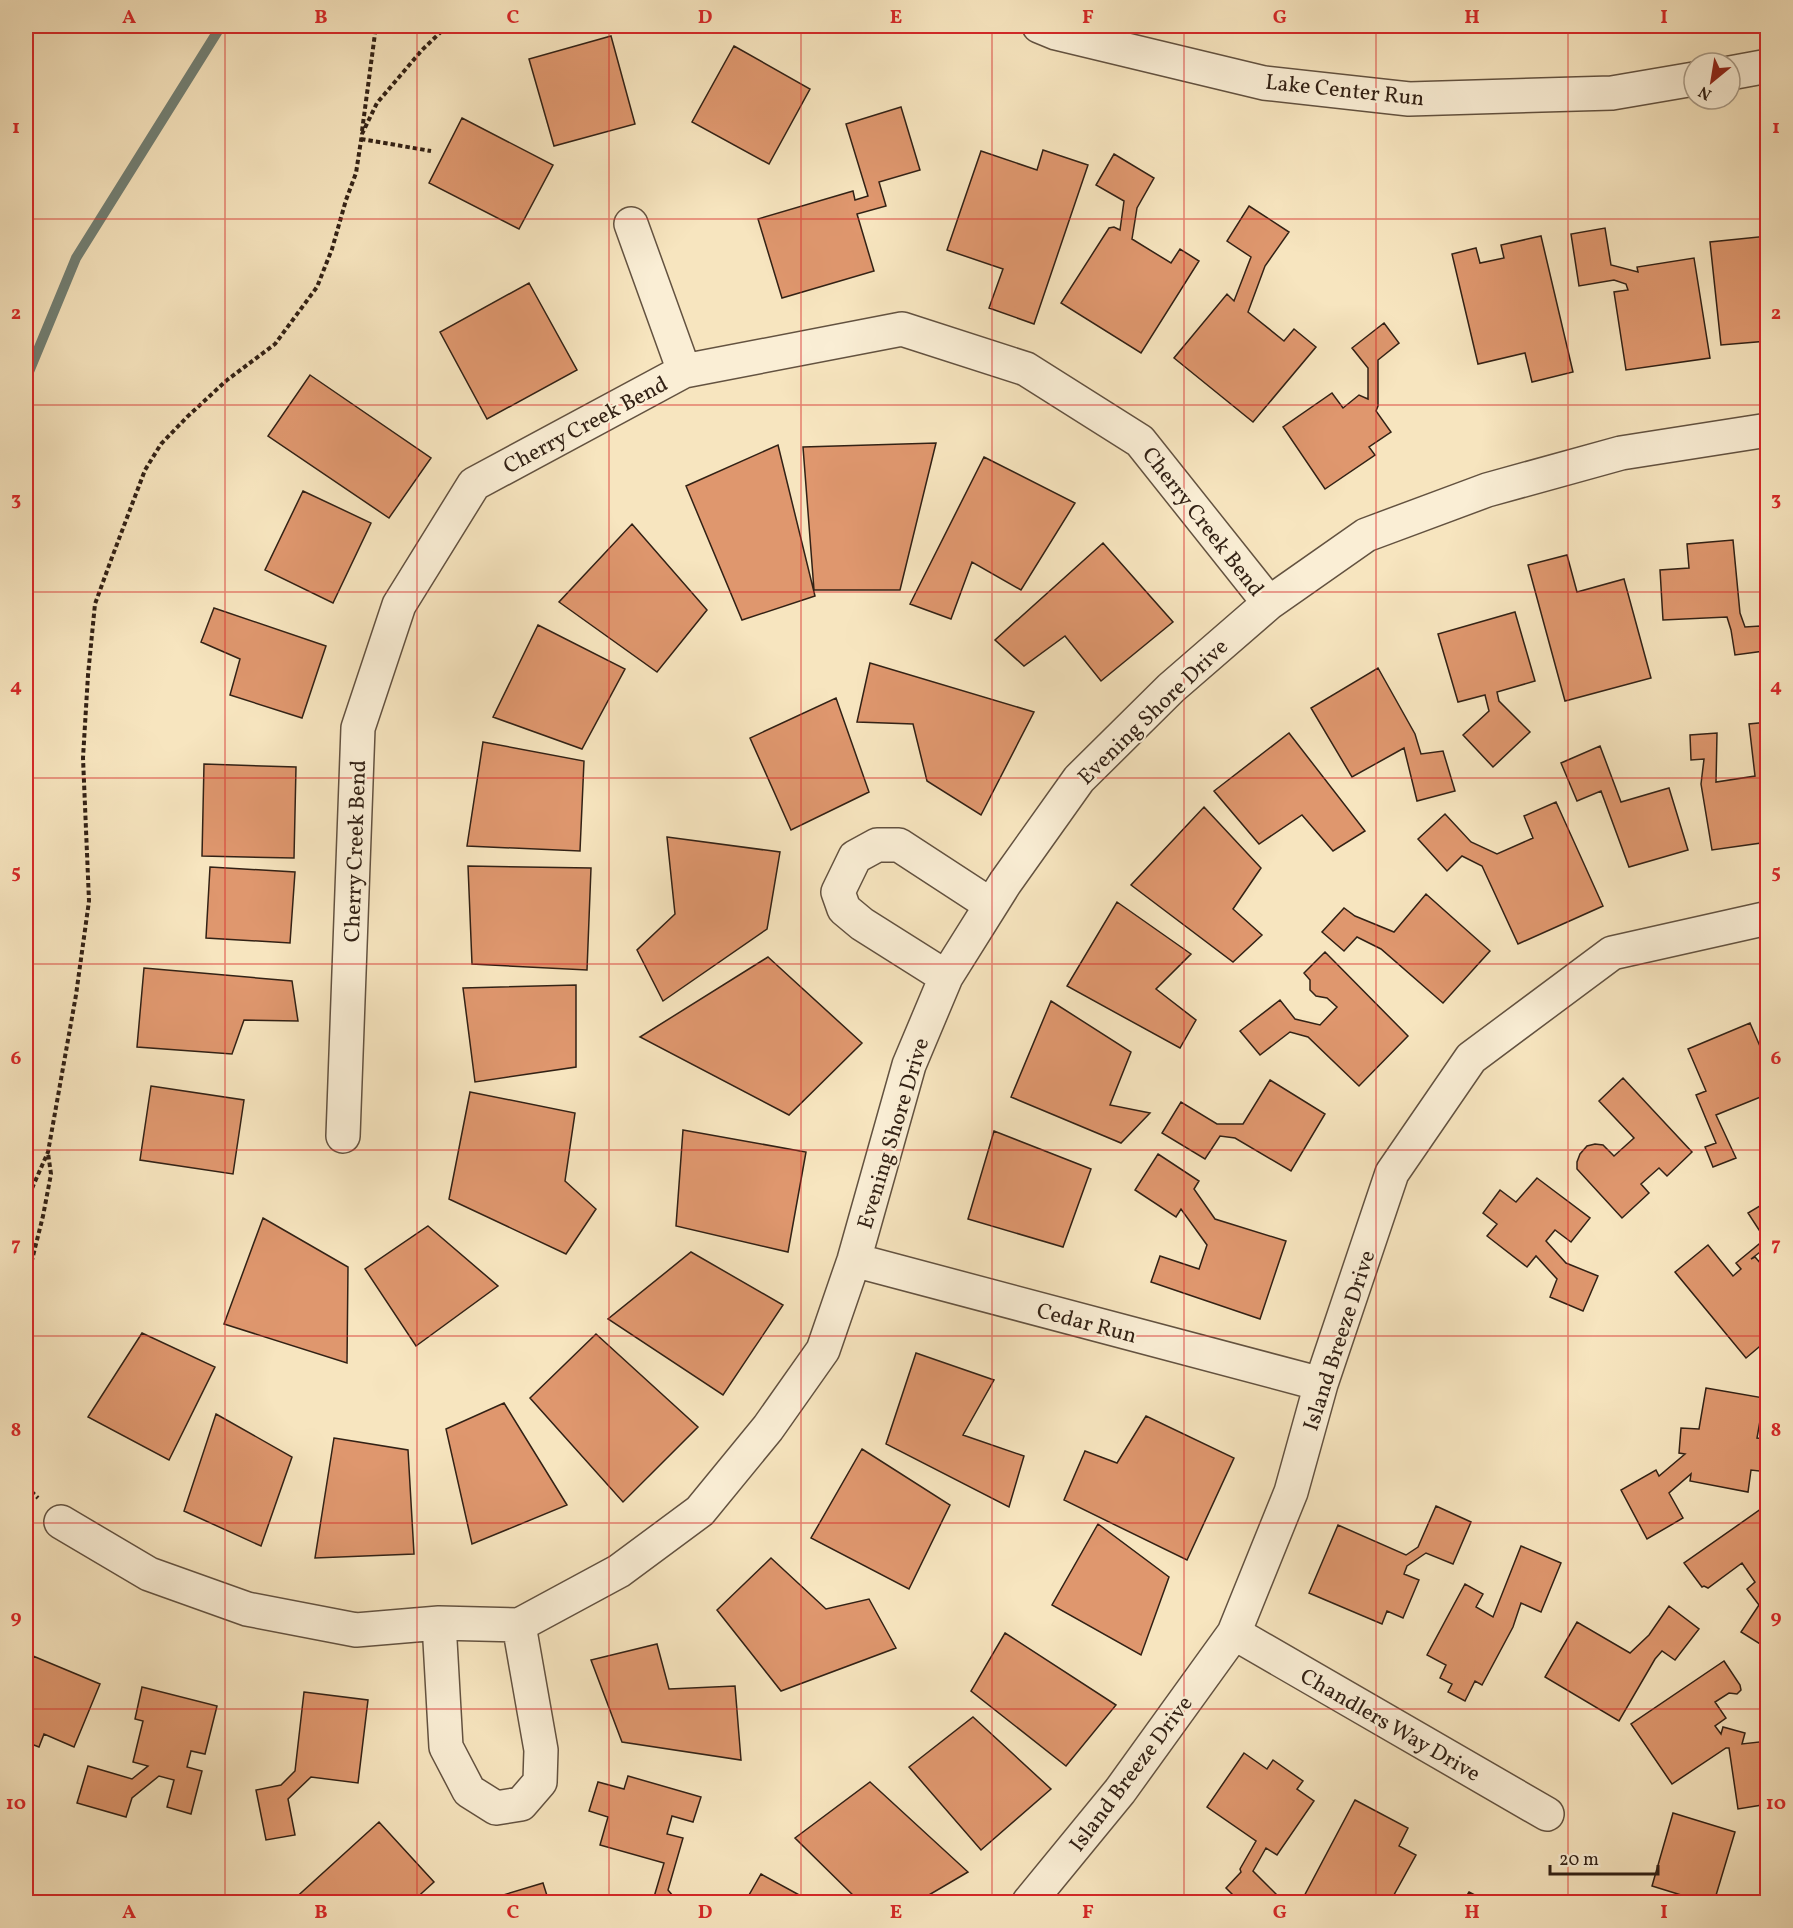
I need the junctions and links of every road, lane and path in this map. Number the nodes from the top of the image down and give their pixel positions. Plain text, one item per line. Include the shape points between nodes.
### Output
1 (376, 26) edge
2 (447, 26) edge
3 (1039, 26) edge
4 (1767, 66) edge
5 (1742, 71) edge
6 (1682, 81) edge
7 (362, 137) junction
8 (431, 150) dead end
9 (631, 224) dead end
10 (684, 372) junction
11 (1767, 430) edge
12 (1269, 603) junction
13 (991, 905) junction
14 (1767, 918) edge
15 (946, 977) junction
16 (343, 1136) dead end
17 (48, 1152) junction
18 (26, 1202) edge
19 (854, 1260) junction
20 (26, 1284) edge
21 (1321, 1384) junction
22 (61, 1522) dead end
23 (439, 1623) junction
24 (519, 1625) junction
25 (1234, 1633) junction
26 (1547, 1814) dead end
27 (1029, 1902) edge

1 - 7 path
2 - 7 path via 377,103
3 - 6 street, Lake Center Run via 1264,83 1409,99 1612,93
4 - 5 street
7 - 8 path
7 - 17 path via 356,173 317,287 275,345 227,380 161,444 145,470 95,604 83,758 89,901
9 - 10 street
10 - 12 street, Cherry Creek Bend via 902,329 1026,369 1140,441
10 - 16 street, Cherry Creek Bend via 474,484 399,605 358,728
11 - 12 street, Evening Shore Drive via 1621,453 1487,490 1366,536
12 - 13 street, Evening Shore Drive via 1171,688 1079,779
13 - 15 street, Evening Shore Drive
13 - 15 street via 899,845 877,845 855,857 838,892 844,909
14 - 21 street, Island Breeze Drive via 1612,953 1471,1058 1392,1173
15 - 19 street, Evening Shore Drive via 909,1065
17 - 18 path
17 - 20 path via 51,1174
19 - 21 street, Cedar Run
19 - 24 street, Evening Shore Drive via 823,1350 768,1428 700,1511 619,1571
21 - 25 street, Island Breeze Drive via 1291,1492
22 - 23 street, Evening Shore Drive via 149,1574 247,1609 356,1630
23 - 24 street, Evening Shore Drive
23 - 24 street via 446,1747 469,1791 495,1808 521,1804 540,1782 541,1750
25 - 26 street, Chandlers Way Drive
25 - 27 street, Island Breeze Drive via 1120,1791

